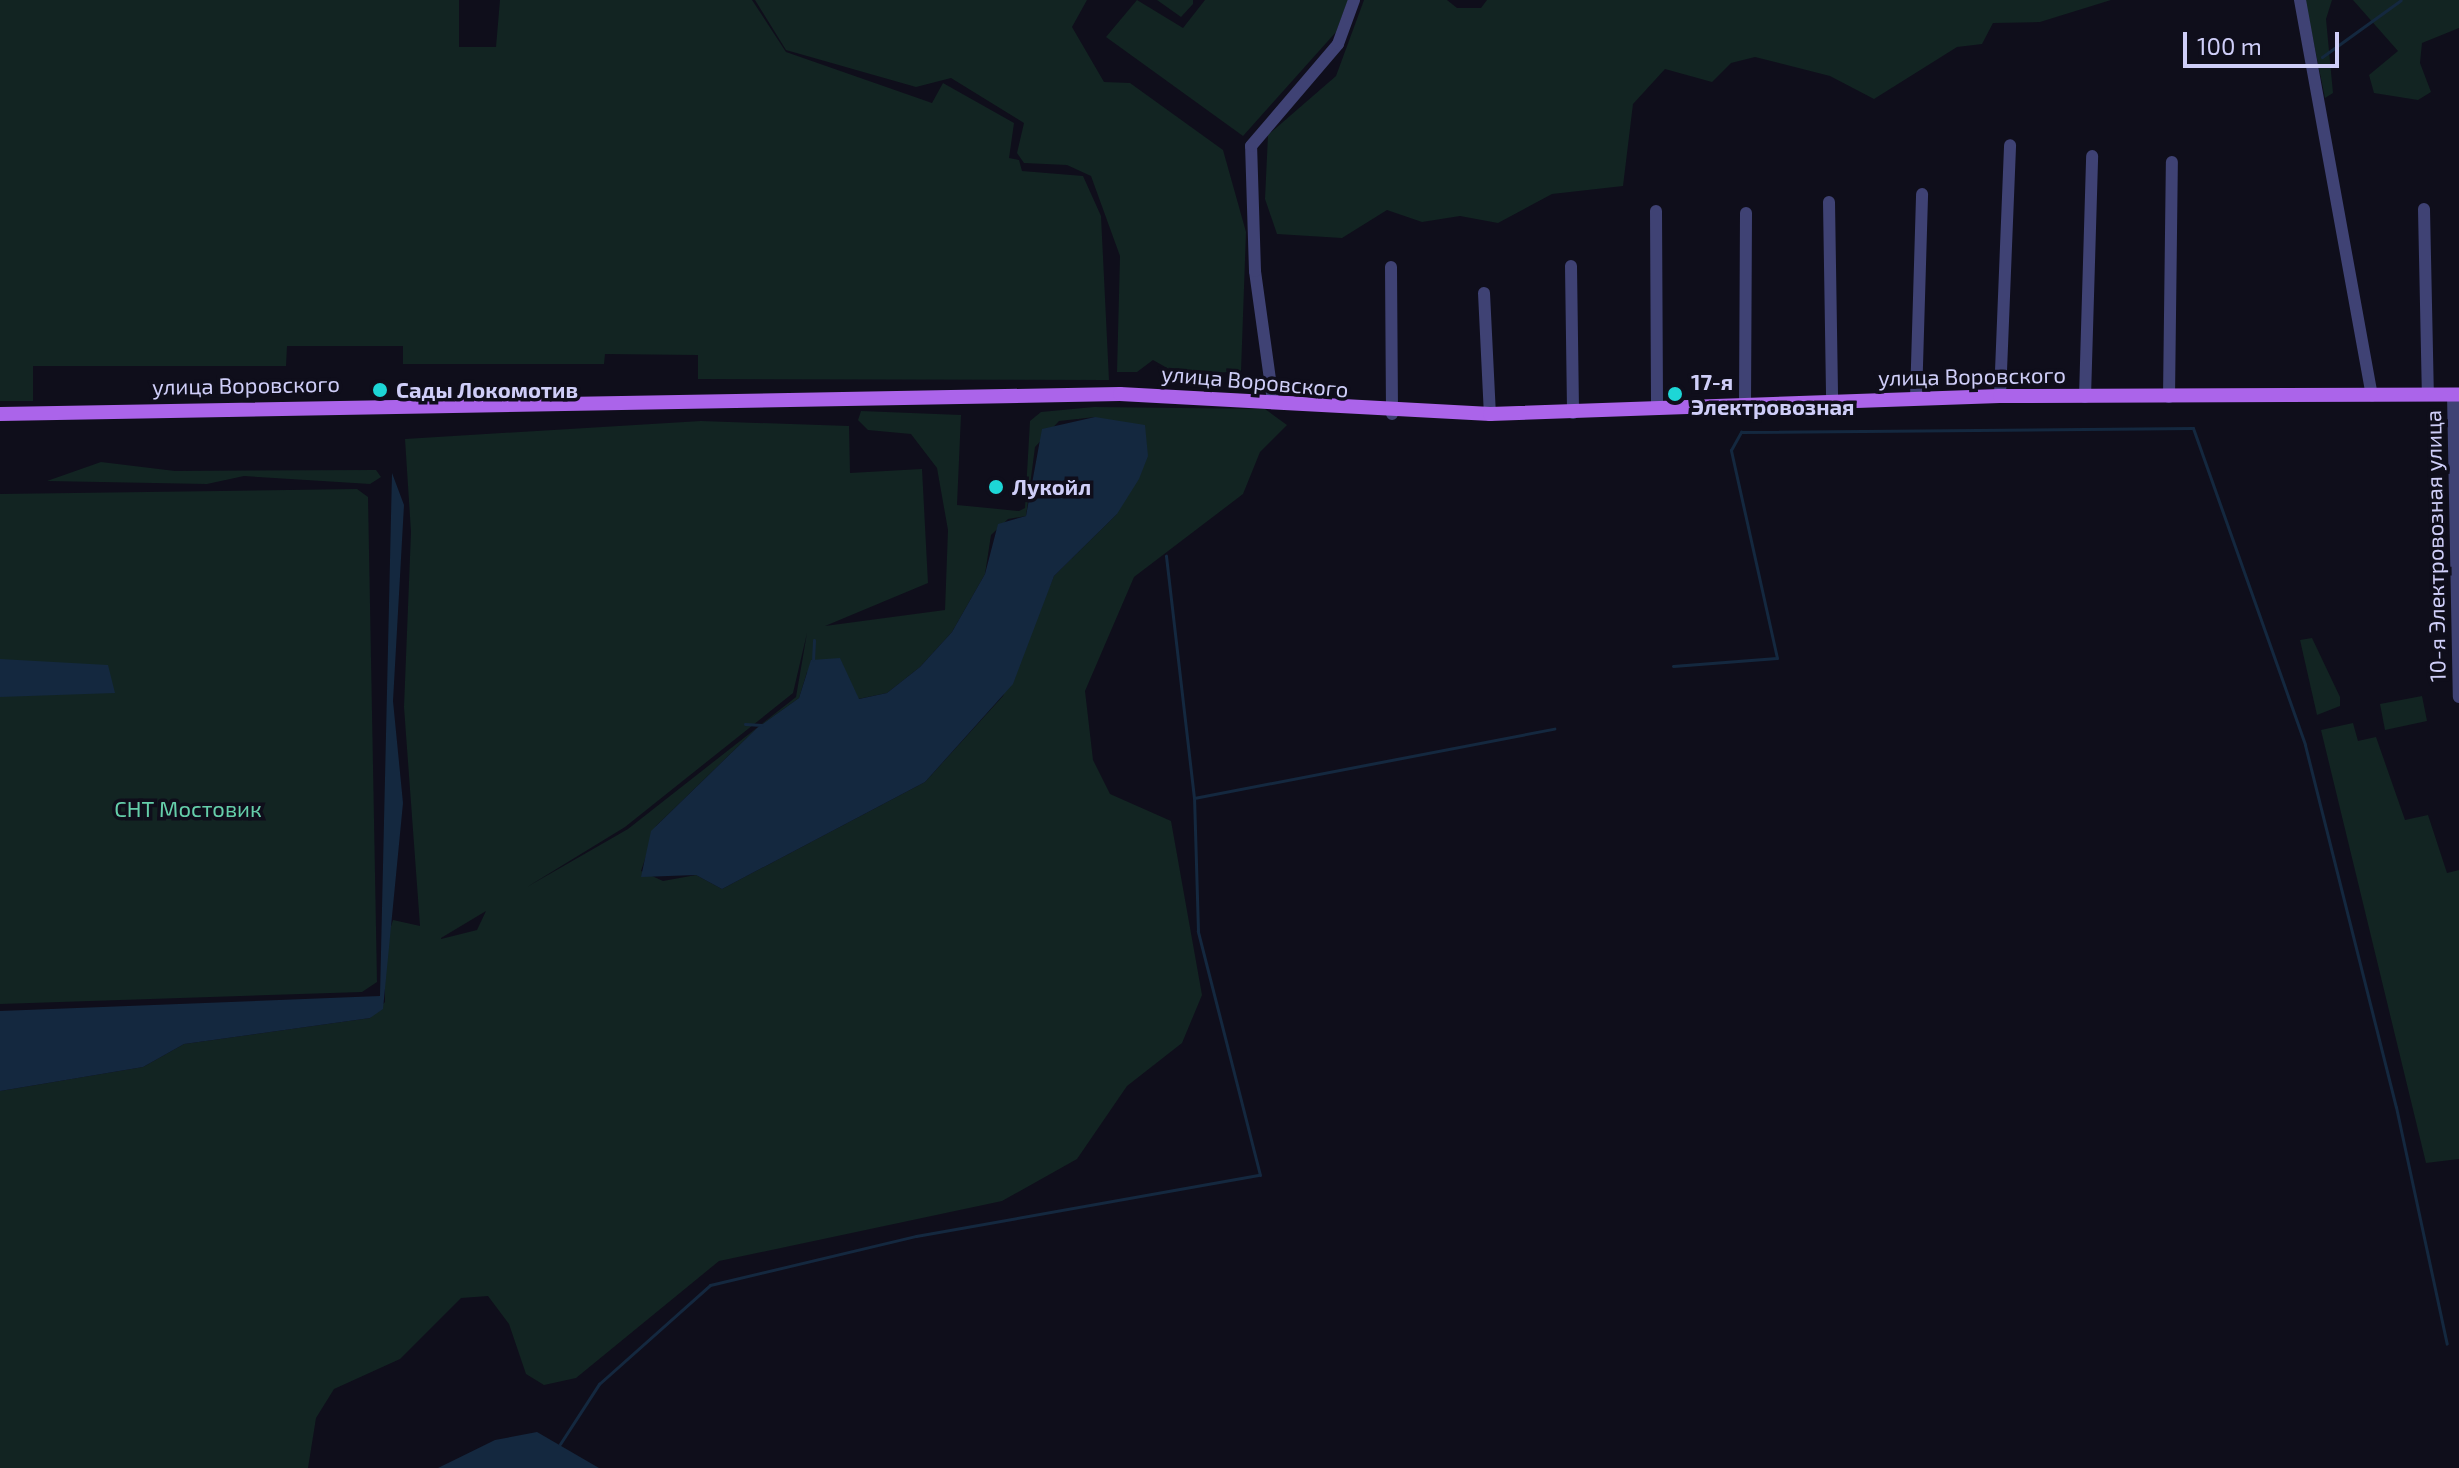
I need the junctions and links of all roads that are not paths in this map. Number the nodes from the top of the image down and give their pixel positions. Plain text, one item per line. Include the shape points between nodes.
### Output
1 (1354, 0) edge
2 (2300, 0) edge
3 (2010, 145) dead end
4 (2092, 156) dead end
5 (2172, 162) dead end
6 (1922, 194) dead end
7 (1829, 202) dead end
8 (2424, 209) dead end
9 (1656, 211) dead end
10 (1746, 213) dead end
11 (1571, 266) dead end
12 (1391, 267) dead end
13 (1484, 293) dead end
14 (2456, 394) edge
15 (2372, 395) junction
16 (2428, 395) junction
17 (2000, 396) junction
18 (2085, 397) junction
19 (2169, 397) junction
20 (1916, 399) junction
21 (1273, 401) junction
22 (1832, 401) junction
23 (1745, 405) junction
24 (1657, 409) junction
25 (1573, 413) junction
26 (0, 414) edge
27 (1392, 414) junction
28 (1490, 414) junction
29 (2458, 697) edge

1 - 21 street via 1338,44 1251,146 1255,271
2 - 15 street
3 - 17 street
4 - 18 street
5 - 19 street
6 - 20 street
7 - 22 street
8 - 16 street, 10-я Электровозная улица
9 - 24 street
10 - 23 street
11 - 25 street
12 - 27 street
13 - 28 street
14 - 16 main road, улица Воровского
14 - 29 street, 10-я Электровозная улица
15 - 16 main road, улица Воровского
15 - 19 main road, улица Воровского
17 - 18 main road, улица Воровского
17 - 20 main road, улица Воровского
18 - 19 main road, улица Воровского
20 - 22 main road, улица Воровского
21 - 26 main road, улица Воровского via 1120,394 629,399
21 - 27 main road, улица Воровского
22 - 23 main road, улица Воровского
23 - 24 main road, улица Воровского
24 - 25 main road, улица Воровского
25 - 28 main road, улица Воровского
27 - 28 main road, улица Воровского

